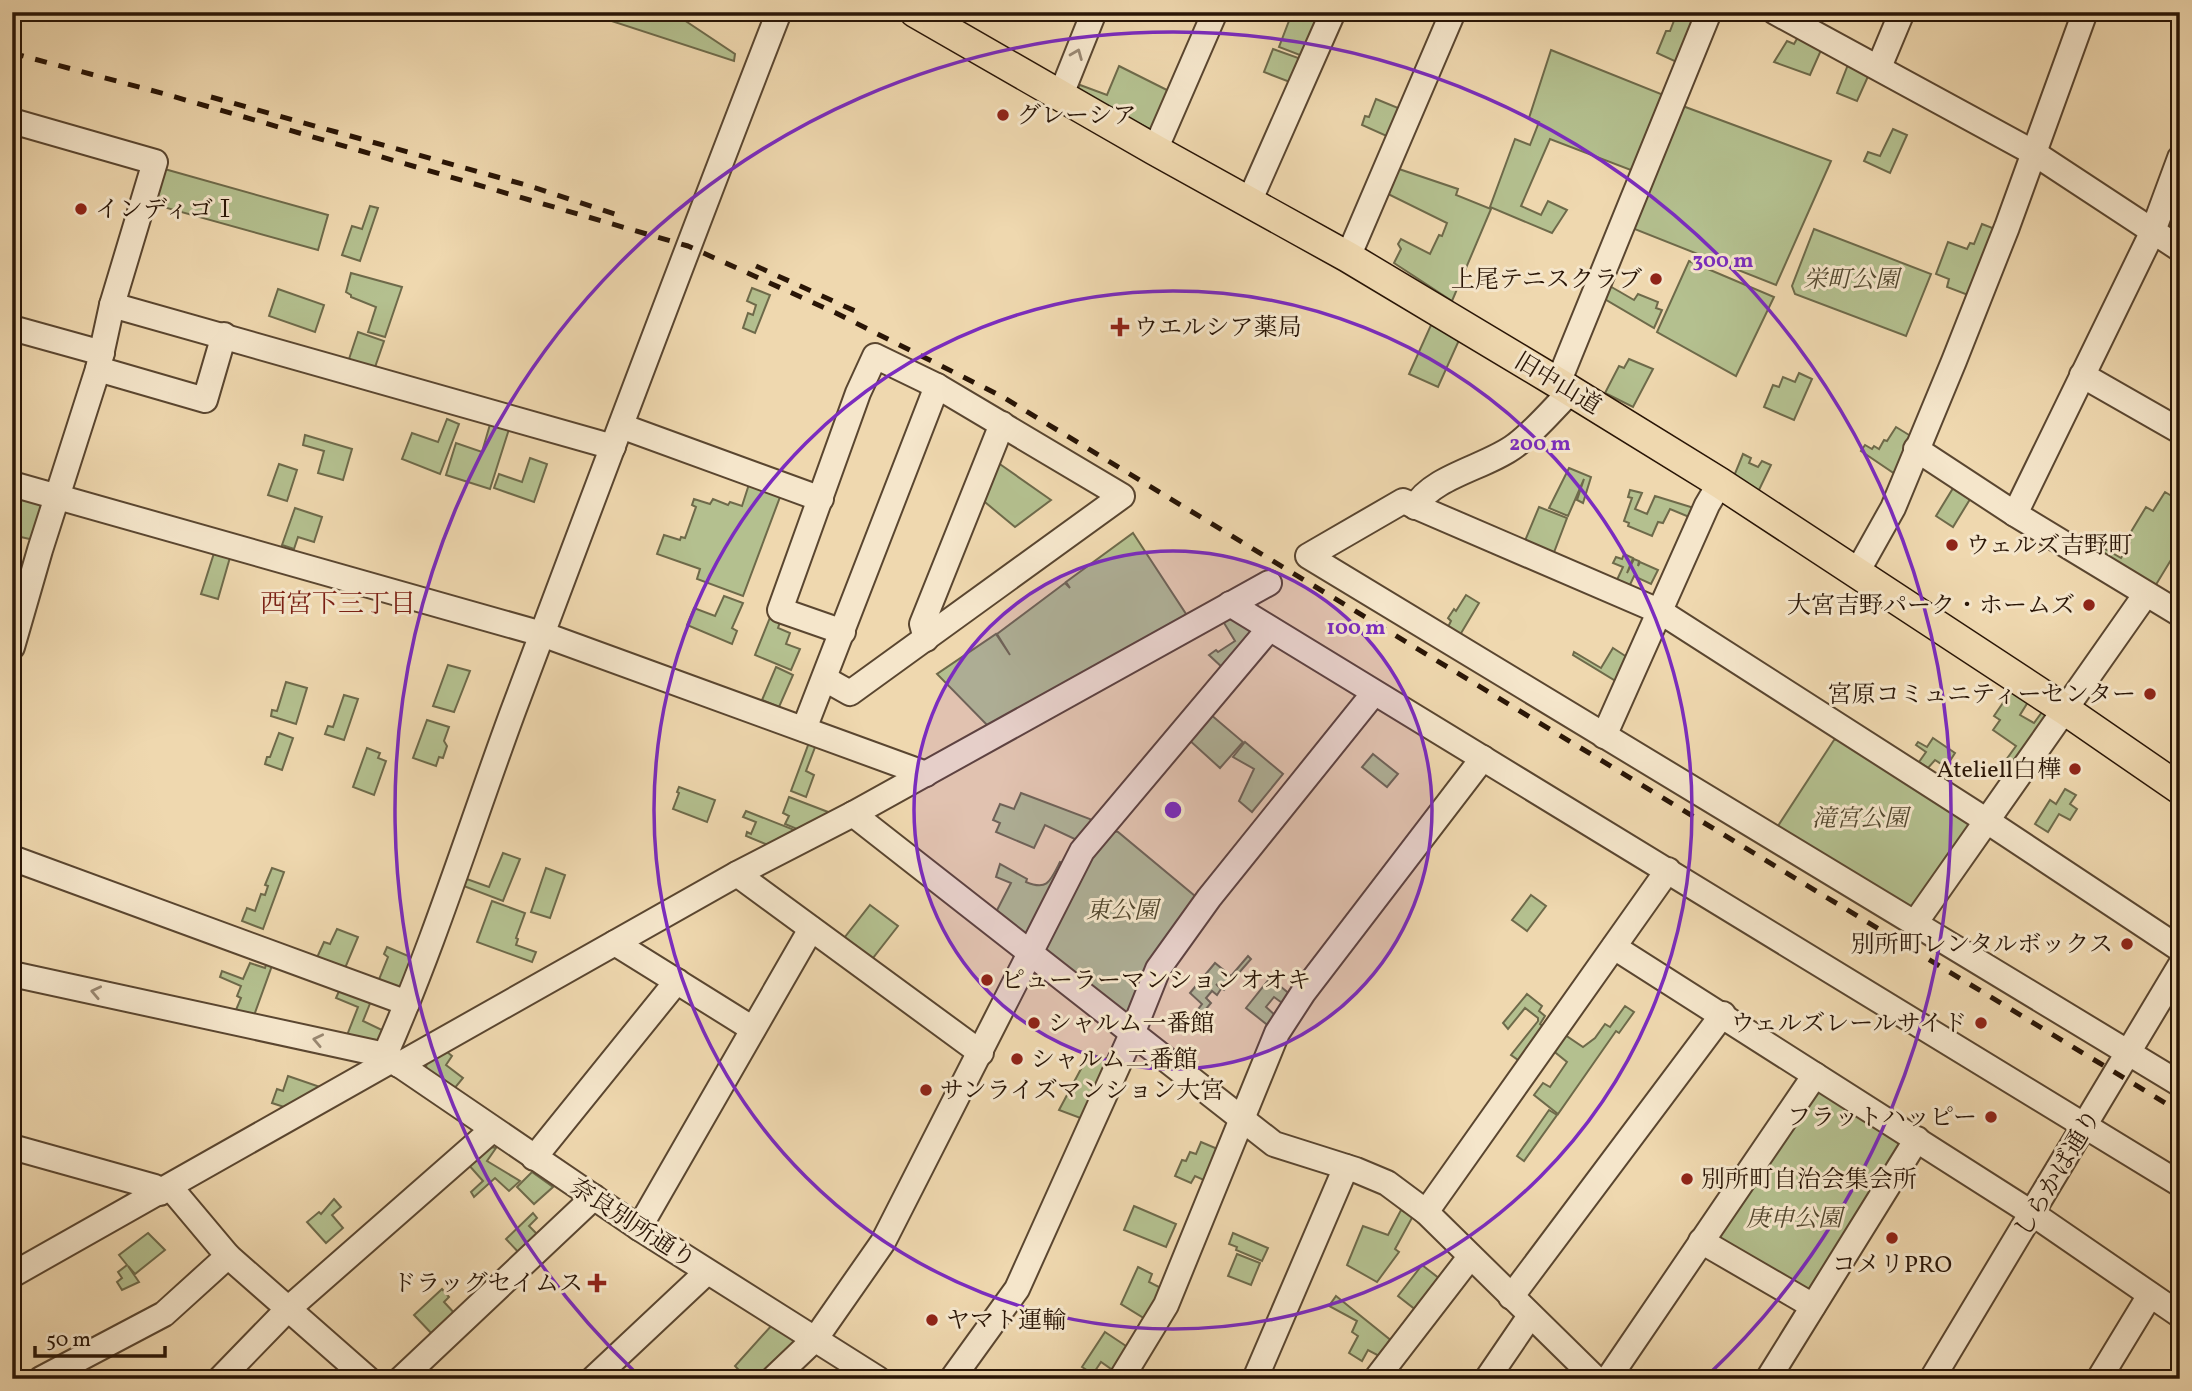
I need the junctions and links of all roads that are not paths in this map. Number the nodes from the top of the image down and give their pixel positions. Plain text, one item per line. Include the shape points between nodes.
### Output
1 (779, 12) edge
2 (915, 12) edge
3 (1094, 12) edge
4 (1215, 12) edge
5 (1332, 12) edge
6 (1453, 12) edge
7 (1709, 12) edge
8 (1775, 12) edge
9 (1902, 12) edge
10 (2085, 12) edge
11 (1879, 67) junction
12 (1060, 97) junction
13 (12, 121) edge
14 (1155, 150) junction
15 (2034, 153) junction
16 (2180, 158) edge
17 (1249, 202) junction
18 (2153, 231) junction
19 (2180, 249) edge
20 (1348, 257) junction
21 (112, 305) junction
22 (12, 328) edge
23 (224, 335) junction
24 (100, 361) junction
25 (2082, 375) junction
26 (937, 386) junction
27 (1564, 387) junction
28 (1002, 425) junction
29 (2180, 431) edge
30 (617, 436) junction
31 (1916, 449) junction
32 (1720, 483) junction
33 (12, 484) edge
34 (58, 496) junction
35 (821, 499) junction
36 (1415, 507) junction
37 (2015, 514) junction
38 (1856, 574) junction
39 (1269, 583) dead end
40 (2146, 594) junction
41 (1230, 604) junction
42 (1661, 612) junction
43 (2180, 614) edge
44 (1269, 629) junction
45 (843, 632) junction
46 (542, 634) junction
47 (926, 639) junction
48 (12, 647) edge
49 (825, 679) junction
50 (1374, 693) junction
51 (2064, 709) junction
52 (804, 729) junction
53 (1605, 736) junction
54 (1483, 758) junction
55 (926, 774) junction
56 (2180, 789) edge
57 (853, 814) junction
58 (1987, 821) junction
59 (12, 858) edge
60 (1668, 870) junction
61 (737, 874) junction
62 (1915, 923) junction
63 (811, 929) junction
64 (615, 943) junction
65 (1614, 947) junction
66 (2180, 949) edge
67 (1028, 953) junction
68 (2180, 965) edge
69 (12, 974) edge
70 (677, 981) junction
71 (407, 1003) junction
72 (1723, 1014) junction
73 (753, 1029) junction
74 (1132, 1034) junction
75 (981, 1053) junction
76 (2128, 1053) junction
77 (392, 1060) junction
78 (1815, 1075) junction
79 (2180, 1084) edge
80 (1241, 1118) junction
81 (2085, 1125) junction
82 (492, 1130) junction
83 (1917, 1139) junction
84 (12, 1147) edge
85 (534, 1158) junction
86 (1346, 1167) junction
87 (2180, 1184) edge
88 (165, 1190) junction
89 (594, 1197) junction
90 (1426, 1212) junction
91 (2033, 1213) junction
92 (639, 1228) junction
93 (1701, 1241) junction
94 (228, 1256) junction
95 (1470, 1257) junction
96 (707, 1272) junction
97 (12, 1275) edge
98 (2150, 1296) junction
99 (1511, 1297) junction
100 (1813, 1306) junction
101 (288, 1309) junction
102 (2180, 1315) edge
103 (1530, 1316) junction
104 (816, 1338) junction
105 (41, 1379) edge
106 (220, 1379) edge
107 (368, 1379) edge
108 (401, 1379) edge
109 (593, 1379) edge
110 (773, 1379) edge
111 (878, 1379) edge
112 (952, 1379) edge
113 (1121, 1379) edge
114 (1255, 1379) edge
115 (1376, 1379) edge
116 (1487, 1379) edge
117 (1596, 1379) edge
118 (1608, 1379) edge
119 (1768, 1379) edge
120 (1933, 1379) edge
121 (2099, 1379) edge

1 - 30 street
2 - 12 main road, 旧中山道
12 -> 3 street
4 - 14 street
5 - 17 street
6 - 20 street
7 - 27 street
8 - 11 street
9 - 11 street
10 - 15 street
11 - 15 street
12 - 14 main road, 旧中山道
13 - 21 street via 155,162
14 - 17 main road, 旧中山道
15 - 18 street
15 - 31 street
16 - 18 street
17 - 20 main road, 旧中山道
18 - 19 street
18 - 25 street
20 - 27 main road, 旧中山道
21 - 23 street
21 - 24 street
22 - 24 street
23 - 24 street via 205,400
23 - 30 street
24 - 34 street
25 - 29 street
25 - 37 street
26 - 28 street
26 - 35 street via 875,356
26 - 45 street
27 - 32 main road, 旧中山道
27 - 36 street via 1516,446 1434,488 1421,496
28 - 47 street via 922,624
28 - 47 street via 1122,496
30 - 35 street
30 - 46 street
31 - 37 street
31 - 38 street via 1893,508
32 - 38 main road, 旧中山道
32 - 42 street
33 - 34 street
34 - 46 street
34 - 48 street
35 - 45 street via 780,610
36 - 42 street
36 - 53 street via 1403,501 1308,556
37 - 40 street
38 - 51 main road, 旧中山道
39 - 41 street
40 - 43 street
40 - 51 street
41 - 44 street
41 - 55 street
42 - 53 street
42 - 58 street
44 - 50 street
44 - 67 street via 1082,850
45 - 49 street
46 - 52 street
46 - 71 street
47 - 49 street via 850,693
49 - 52 street
50 - 54 street
50 - 74 street via 1182,934 1158,969
51 - 56 main road, 旧中山道
51 - 58 street
52 - 55 street
53 - 62 street
54 - 60 street
54 - 80 street via 1303,993 1277,1033
55 - 57 street
57 - 61 street
57 - 67 street
58 - 62 street
58 - 66 street
59 - 71 street
60 - 65 street
60 - 81 street
61 - 63 street
61 - 64 street
62 - 76 street
63 - 73 street
63 - 75 street
64 - 70 street
64 - 77 street
65 - 72 street
65 - 90 street
67 - 74 street
67 - 75 street
68 - 76 street, しらかば通り
77 -> 69 street
70 - 73 street
70 - 85 street
71 - 77 street
72 - 78 street
72 - 99 street
73 - 92 street
74 - 80 street
74 - 112 street via 1017,1289
75 - 104 street via 883,1242
76 - 79 street
76 - 81 street, しらかば通り
77 - 82 street, 奈良別所通り
77 - 88 street
78 - 83 street
78 - 93 street
80 - 86 street via 1274,1144
80 - 113 street via 1166,1306
81 - 87 street
81 - 91 street, しらかば通り
82 - 85 street, 奈良別所通り
82 - 101 street
83 - 91 street
83 - 100 street
84 - 88 street
85 - 89 street, 奈良別所通り
86 - 90 street via 1387,1183
86 - 114 street
88 - 94 street
88 - 97 street
89 - 92 street, 奈良別所通り
89 - 108 street
90 - 95 street
91 - 98 street
91 - 120 street, しらかば通り
92 - 96 street, 奈良別所通り
93 - 100 street
93 - 118 street
94 - 101 street
94 - 105 street via 164,1314
95 - 99 street
95 - 115 street
96 - 104 street, 奈良別所通り
96 - 109 street
98 - 102 street
98 - 121 street
99 - 103 street
100 - 119 street
101 - 106 street
101 - 107 street
103 - 116 street
103 - 117 street
104 - 110 street
104 - 111 street, 奈良別所通り

